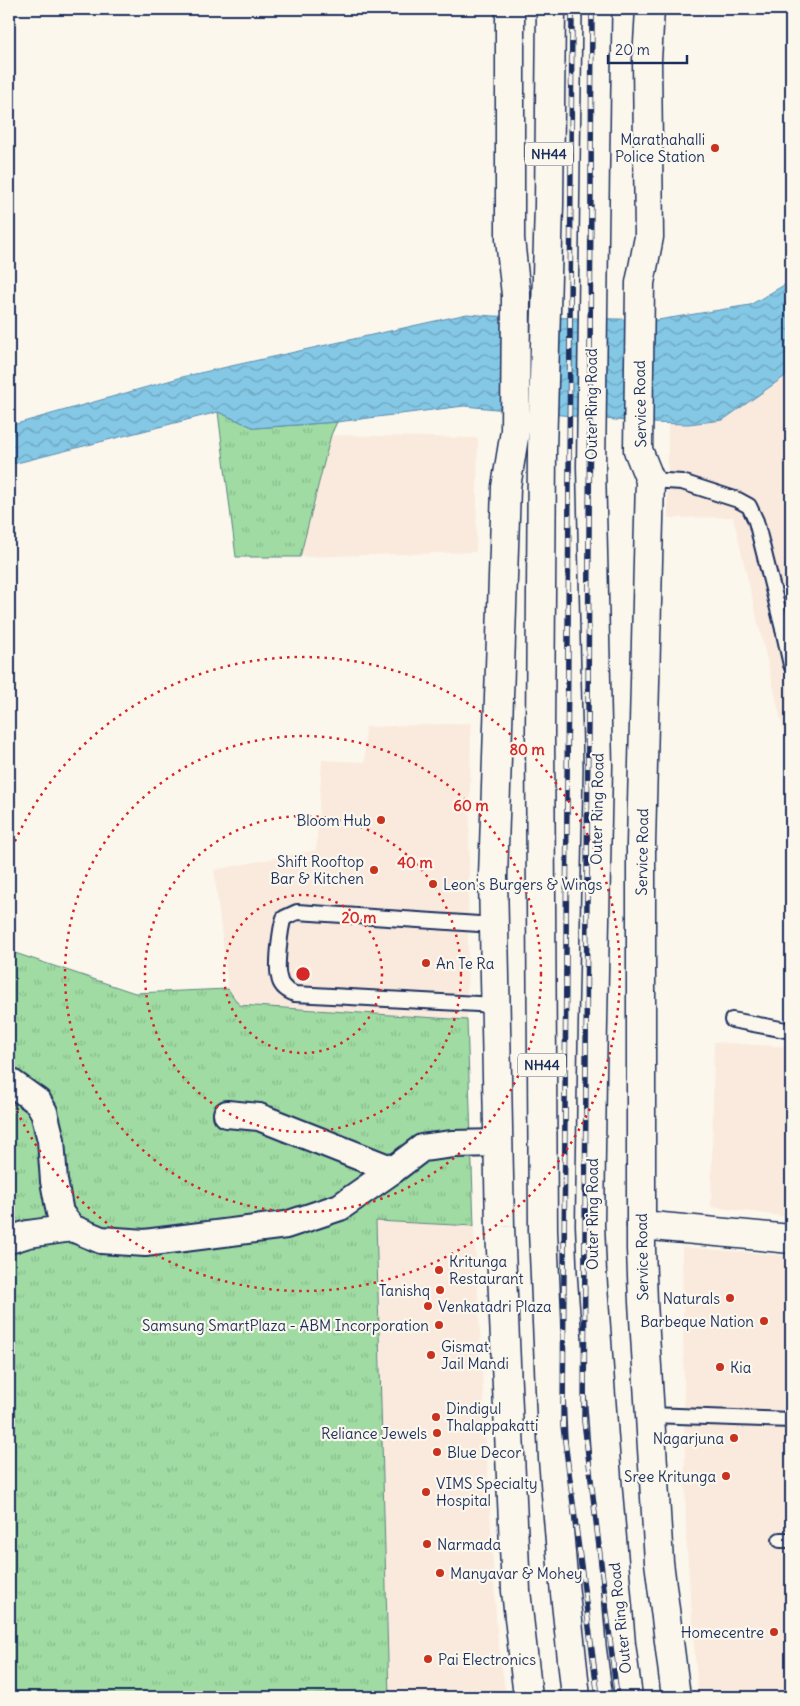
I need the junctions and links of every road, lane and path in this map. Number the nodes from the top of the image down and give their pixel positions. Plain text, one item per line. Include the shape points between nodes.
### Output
1 (510, 9) edge
2 (551, 9) edge
3 (597, 9) edge
4 (650, 9) edge
5 (650, 480) junction
6 (787, 630) edge
7 (791, 665) edge
8 (494, 925) junction
9 (496, 1005) junction
10 (732, 1020) dead end
11 (791, 1031) edge
12 (9, 1081) edge
13 (227, 1114) dead end
14 (498, 1143) junction
15 (393, 1170) junction
16 (642, 1225) junction
17 (72, 1228) junction
18 (791, 1239) edge
19 (9, 1240) edge
20 (650, 1415) junction
21 (791, 1420) edge
22 (528, 1697) edge
23 (576, 1697) edge
24 (628, 1697) edge
25 (676, 1697) edge

1 - 8 main road via 510,239 516,295 516,431 506,487
2 - 23 main road, NH44 via 542,432 540,734 543,1231 553,1459
3 - 24 main road, Outer Ring Road / NH44 via 591,467 598,766 590,1225 620,1635
4 - 5 main road, Service Road via 647,60 649,236 640,283 638,450
5 - 6 lane via 682,482 749,506 756,520
5 - 16 main road, Service Road via 641,854
6 - 7 lane
8 - 9 main road
8 - 9 lane via 297,912 284,918 280,927 279,978 287,991 295,994
9 - 14 main road
10 - 11 lane
12 - 17 street via 38,1102 44,1112 51,1140 60,1213
13 - 15 street via 259,1117
14 - 15 street via 422,1148
14 - 22 main road via 516,1591
15 - 17 street via 340,1207 286,1225 146,1242 101,1240
16 - 18 main road
16 - 20 main road, Service Road
17 - 19 street
20 - 21 lane
20 - 25 main road, Service Road via 659,1562

